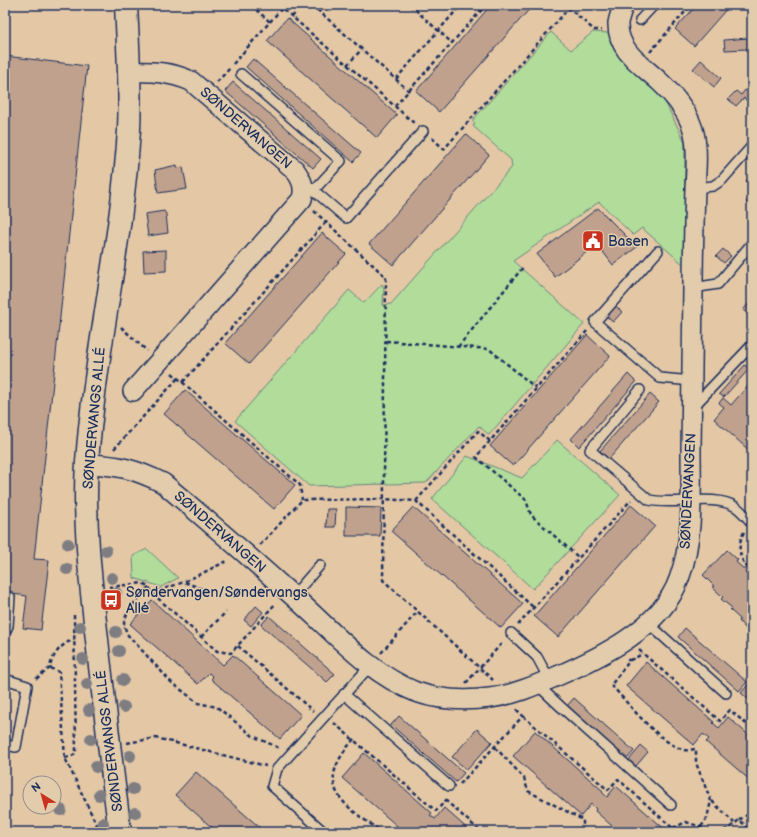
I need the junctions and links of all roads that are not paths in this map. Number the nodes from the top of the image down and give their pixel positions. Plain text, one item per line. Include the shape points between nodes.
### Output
1 (126, 5) edge
2 (623, 5) edge
3 (654, 5) edge
4 (640, 20) dead end
5 (130, 72) junction
6 (241, 74) dead end
7 (423, 131) road end
8 (752, 146) edge
9 (695, 188) junction
10 (306, 190) junction
11 (752, 243) edge
12 (658, 251) dead end
13 (693, 288) junction
14 (752, 345) edge
15 (692, 381) junction
16 (640, 390) dead end
17 (133, 391) dead end
18 (692, 408) junction
19 (94, 464) junction
20 (691, 501) junction
21 (752, 522) edge
22 (320, 565) dead end
23 (290, 593) junction
24 (10, 597) dead end
25 (648, 622) junction
26 (5, 632) edge
27 (511, 633) road end
28 (370, 666) junction
29 (5, 679) edge
30 (545, 681) junction
31 (726, 693) dead end
32 (344, 694) junction
33 (5, 745) edge
34 (449, 786) dead end
35 (671, 804) dead end
36 (120, 832) edge
37 (324, 832) edge

1 - 5 street, SØNDERVANGS ALLÉ
2 - 9 street, SØNDERVANGEN via 618,22 621,39 630,57 672,95 694,132 697,158
3 - 4 lane
5 - 10 street, SØNDERVANGEN via 156,71 175,74 191,81 295,170
5 - 19 street, SØNDERVANGS ALLÉ via 129,130 122,206 93,392
6 - 10 lane via 340,161
7 - 10 lane via 346,218
8 - 9 lane via 722,180 713,186
9 - 13 street, SØNDERVANGEN
10 - 17 street
11 - 13 lane via 718,284
12 - 15 lane via 595,322 660,378
13 - 15 street, SØNDERVANGEN
14 - 18 lane
15 - 18 street, SØNDERVANGEN
16 - 20 lane via 590,450 650,500
18 - 20 street, SØNDERVANGEN
19 - 23 street, SØNDERVANGEN via 121,466 163,483
19 - 36 street, SØNDERVANGS ALLÉ via 86,513 88,550
20 - 21 lane via 721,502 736,507
20 - 25 street, SØNDERVANGEN via 686,554 678,581 666,603
22 - 23 lane
23 - 28 street, SØNDERVANGEN
24 - 26 lane via 8,626
25 - 30 street, SØNDERVANGEN via 610,650
25 - 31 lane
27 - 30 lane via 537,657
28 - 30 street, SØNDERVANGEN via 418,693 455,699 506,695
28 - 32 lane
29 - 33 lane via 27,686 16,747
30 - 35 lane via 544,690 560,706
32 - 34 lane
32 - 37 lane via 277,769 272,786

